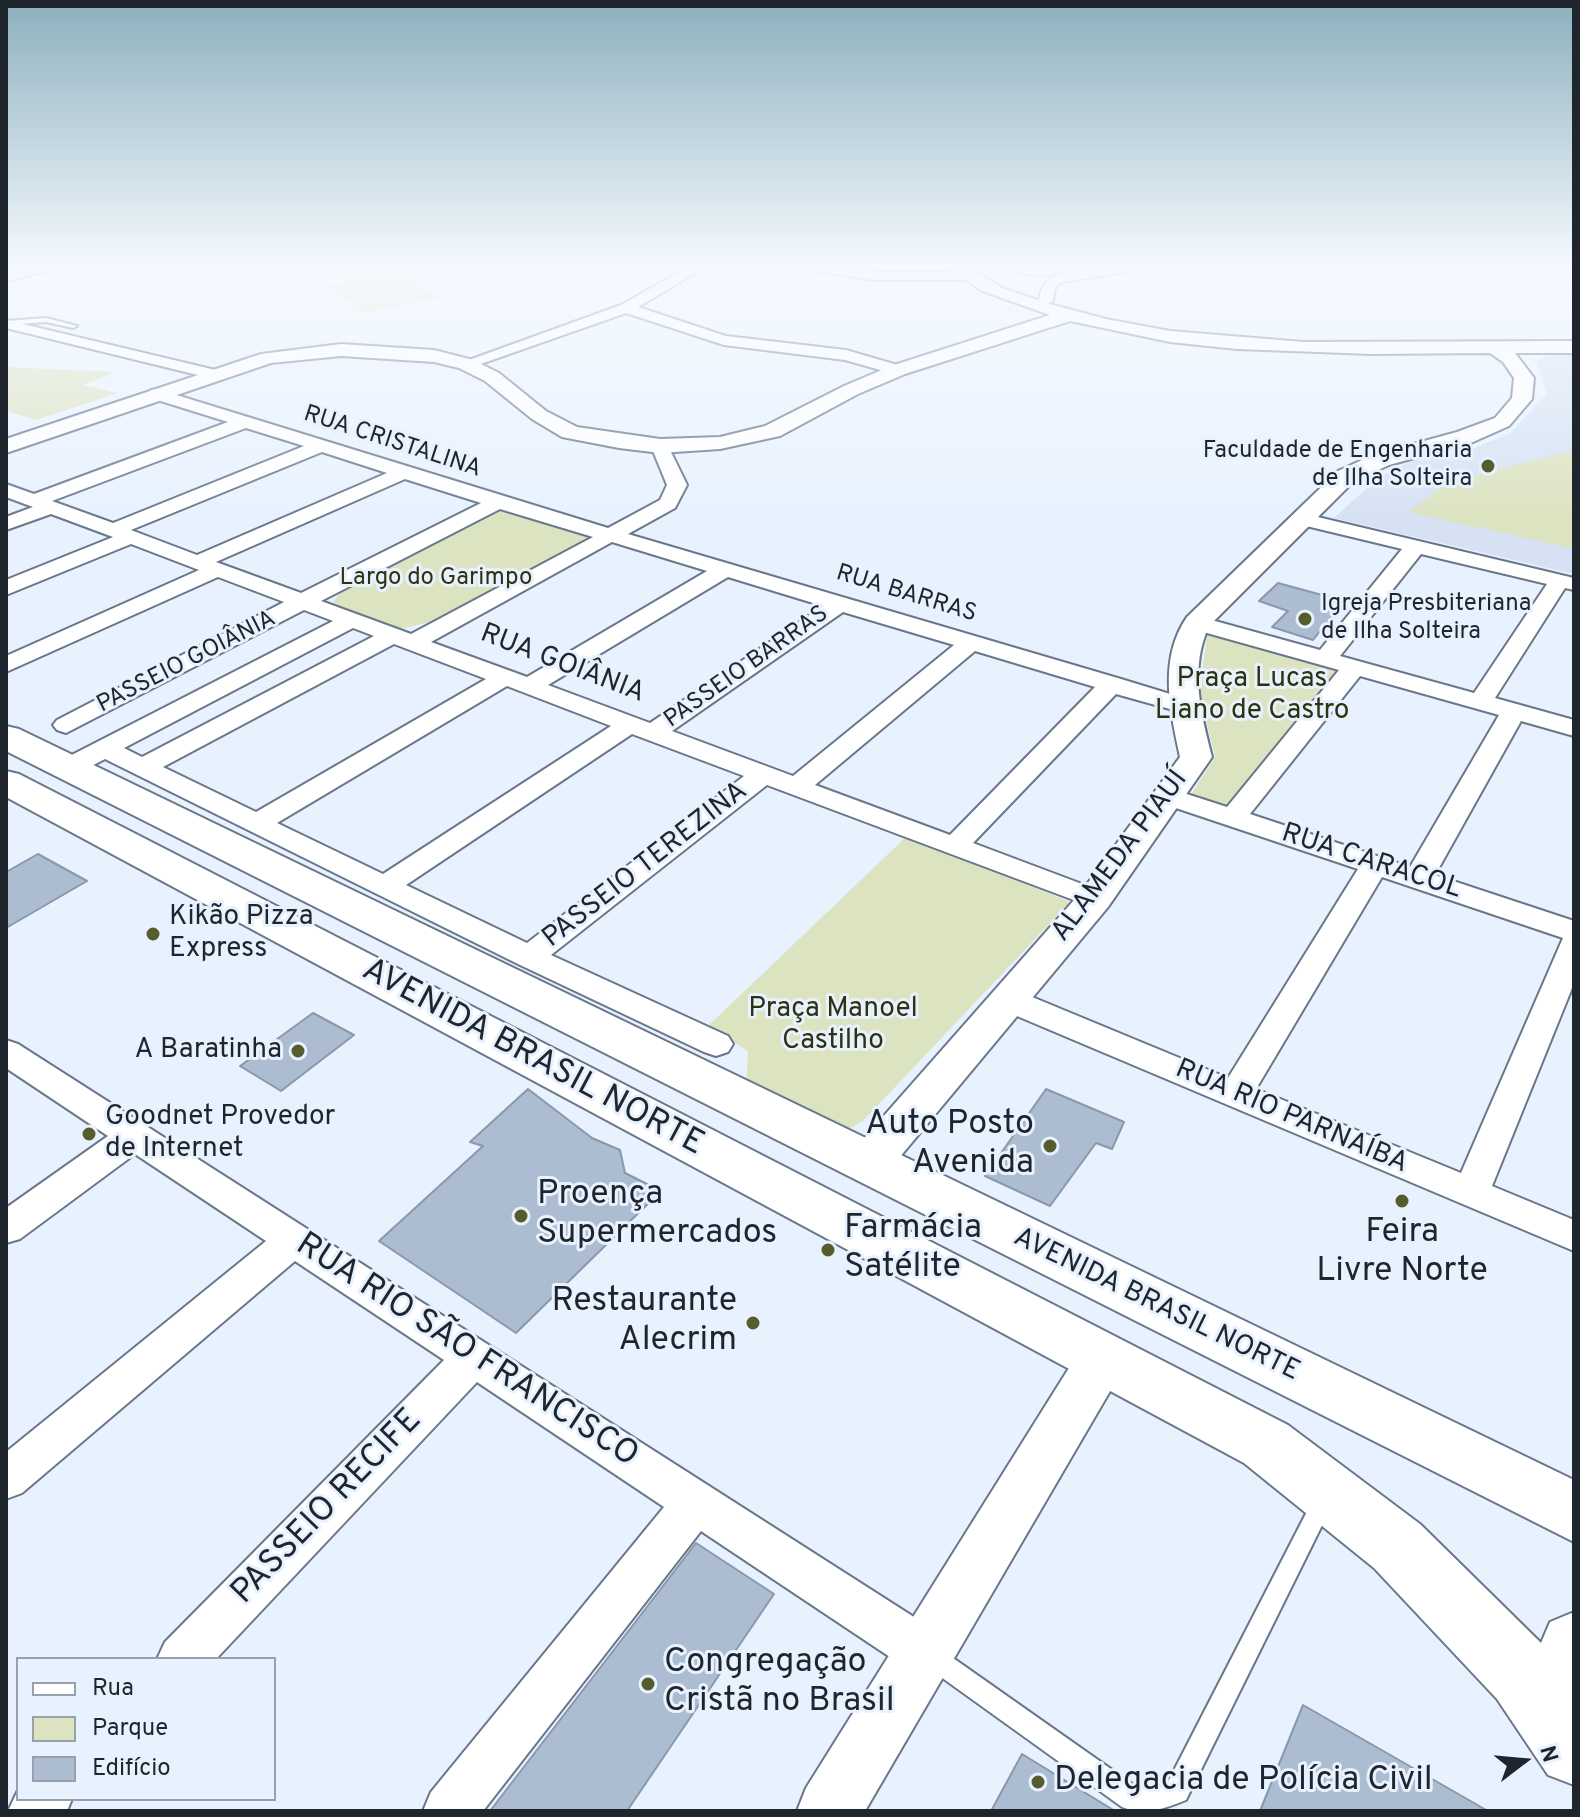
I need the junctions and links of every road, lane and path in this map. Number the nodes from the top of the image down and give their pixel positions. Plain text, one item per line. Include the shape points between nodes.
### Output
1 (119, 352) edge
2 (325, 352) edge
3 (369, 352) edge
4 (501, 352) edge
5 (820, 352) edge
6 (955, 352) edge
7 (1501, 352) edge
8 (466, 364) junction
9 (898, 370) junction
10 (218, 375) junction
11 (157, 394) junction
12 (245, 422) junction
13 (6, 446) edge
14 (321, 446) junction
15 (660, 446) junction
16 (405, 472) junction
17 (6, 490) edge
18 (498, 502) junction
19 (42, 504) junction
20 (1305, 520) junction
21 (6, 524) edge
22 (122, 534) junction
23 (613, 535) junction
24 (1416, 546) junction
25 (209, 566) junction
26 (726, 569) junction
27 (1567, 582) edge
28 (6, 588) edge
29 (307, 601) junction
30 (841, 603) junction
31 (354, 619) junction
32 (1197, 623) junction
33 (402, 639) junction
34 (972, 642) junction
35 (1325, 659) junction
36 (6, 665) edge
37 (1354, 667) junction
38 (504, 678) junction
39 (1112, 684) junction
40 (528, 687) junction
41 (1480, 702) junction
42 (1184, 706) junction
43 (1514, 711) junction
44 (1574, 728) edge
45 (641, 729) junction
46 (6, 737) edge
47 (79, 747) junction
48 (143, 767) junction
49 (763, 775) junction
50 (6, 782) edge
51 (796, 787) junction
52 (1168, 796) junction
53 (1233, 817) junction
54 (257, 823) junction
55 (955, 846) junction
56 (1375, 865) junction
57 (1418, 879) junction
58 (384, 886) junction
59 (1095, 899) junction
60 (1574, 931) edge
61 (1574, 944) edge
62 (529, 957) junction
63 (1009, 1000) junction
64 (716, 1044) dead end
65 (6, 1052) edge
66 (1235, 1095) junction
67 (135, 1136) junction
68 (868, 1164) junction
69 (1471, 1193) junction
70 (6, 1228) edge
71 (1574, 1236) edge
72 (294, 1240) junction
73 (474, 1358) junction
74 (1102, 1359) junction
75 (6, 1479) edge
76 (1328, 1492) junction
77 (696, 1502) junction
78 (1574, 1512) edge
79 (1574, 1646) edge
80 (925, 1652) junction
81 (184, 1657) edge
82 (1574, 1666) edge
83 (1574, 1749) edge
84 (450, 1811) edge
85 (829, 1811) edge

1 - 10 street
2 - 10 street via 268,358
3 - 8 street
4 - 8 street
5 - 9 street
6 - 9 street
7 - 20 street, ALAMEDA PIAUÍ via 1524,378 1522,399 1502,422 1346,476
8 - 15 street via 570,432
9 - 15 street via 772,431 720,443
10 - 11 street
11 - 12 street, RUA CRISTALINA
11 - 13 street
12 - 14 street, RUA CRISTALINA
12 - 19 street
14 - 16 street, RUA CRISTALINA
14 - 22 street
15 - 23 street via 677,485 668,504
16 - 18 street, RUA CRISTALINA
16 - 25 street
17 - 19 street, RUA GOIÂNIA
18 - 23 street, RUA CRISTALINA
18 - 29 street, PASSEIO GOIÂNIA
19 - 21 street
19 - 22 street, RUA GOIÂNIA
20 - 24 street
20 - 32 street, ALAMEDA PIAUÍ
22 - 25 street, RUA GOIÂNIA
22 - 28 street
23 - 26 street, RUA BARRAS
23 - 33 street
24 - 27 street
24 - 35 street
25 - 29 street, RUA GOIÂNIA
25 - 36 street
26 - 30 street, RUA BARRAS
26 - 40 street
27 - 41 street
29 - 31 street, RUA GOIÂNIA
29 - 47 street, PASSEIO GOIÂNIA
30 - 34 street, RUA BARRAS
30 - 45 street, PASSEIO BARRAS
31 - 33 street, RUA GOIÂNIA
31 - 47 street
32 - 35 street
32 - 42 street, ALAMEDA PIAUÍ via 1183,659
33 - 38 street, RUA GOIÂNIA
33 - 48 street
34 - 39 street, RUA BARRAS
34 - 51 street
35 - 37 street
37 - 41 street
37 - 53 street
38 - 40 street, RUA GOIÂNIA
38 - 54 street
39 - 42 street, RUA BARRAS
39 - 55 street
40 - 45 street, RUA GOIÂNIA
41 - 43 street
42 - 52 street, ALAMEDA PIAUÍ via 1196,757
43 - 44 street
43 - 57 street
45 - 49 street, RUA GOIÂNIA
45 - 58 street
46 - 47 main road, AVENIDA BRASIL NORTE
47 - 48 street
47 - 68 main road, AVENIDA BRASIL NORTE
48 - 54 street
49 - 51 street, RUA GOIÂNIA
49 - 62 street, PASSEIO TEREZINA
50 - 74 main road, AVENIDA BRASIL NORTE
51 - 55 street, RUA GOIÂNIA
52 - 53 street, RUA CARACOL
52 - 59 street, ALAMEDA PIAUÍ
53 - 56 street, RUA CARACOL
54 - 58 street
55 - 59 street, RUA GOIÂNIA
56 - 57 street, RUA CARACOL
56 - 66 street
57 - 60 street, RUA CARACOL
58 - 62 street
59 - 63 street, ALAMEDA PIAUÍ
61 - 69 street
62 - 64 street
63 - 66 street, RUA RIO PARNAÍBA
63 - 68 street, ALAMEDA PIAUÍ
65 - 67 street, RUA RIO SÃO FRANCISCO
66 - 69 street, RUA RIO PARNAÍBA
67 - 70 street
67 - 72 street, RUA RIO SÃO FRANCISCO
68 - 78 main road, AVENIDA BRASIL NORTE
69 - 71 street, RUA RIO PARNAÍBA
72 - 73 street, RUA RIO SÃO FRANCISCO
72 - 75 street
73 - 77 street, RUA RIO SÃO FRANCISCO
73 - 81 street, PASSEIO RECIFE
74 - 76 main road, AVENIDA BRASIL NORTE via 1266,1444
74 - 80 street
76 - 80 lane via 1177,1791 1155,1801 1131,1798
76 - 83 main road, AVENIDA BRASIL NORTE via 1397,1546 1522,1674
77 - 80 street, RUA RIO SÃO FRANCISCO
77 - 84 street
79 - 82 main road
80 - 85 street

